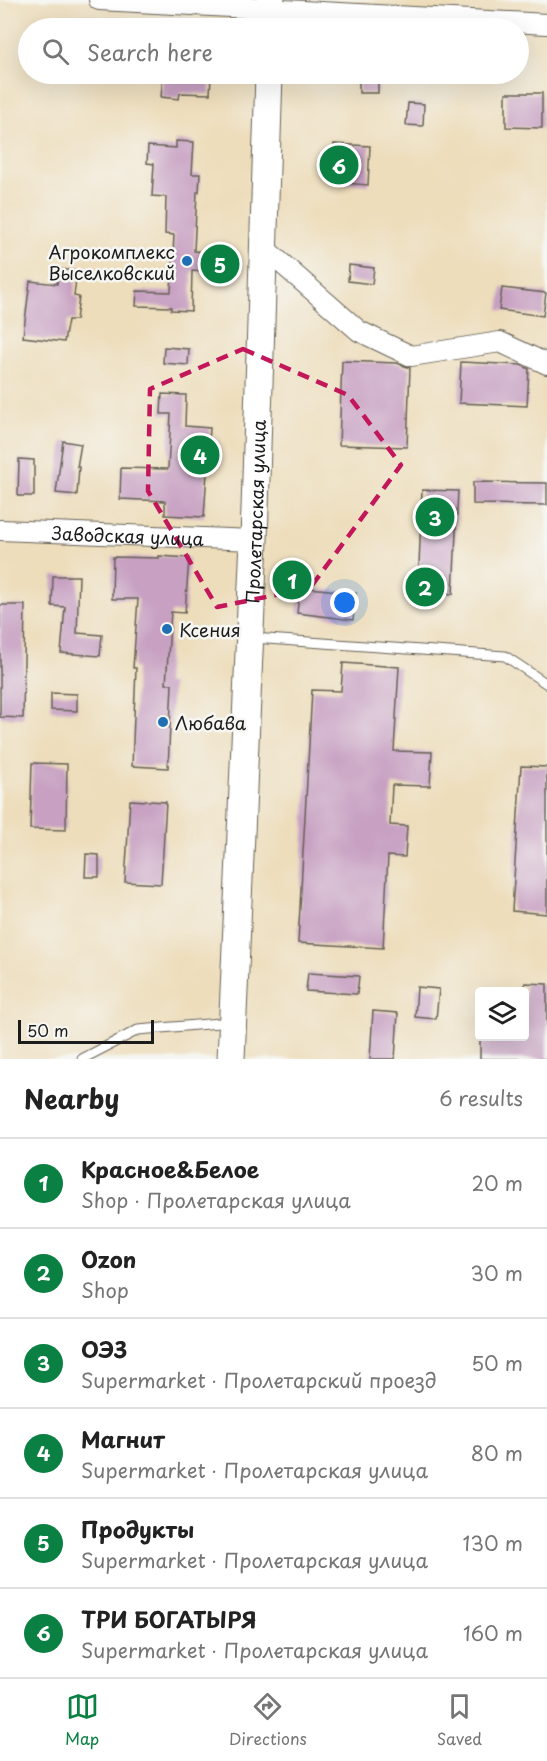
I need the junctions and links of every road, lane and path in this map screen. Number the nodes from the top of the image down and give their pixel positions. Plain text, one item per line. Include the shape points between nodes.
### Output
1 (99, 0) edge
2 (271, 13) edge
3 (396, 18) edge
4 (529, 23) edge
5 (547, 24) edge
6 (269, 84) edge
7 (263, 247) junction
8 (547, 364) edge
9 (0, 530) edge
10 (254, 540) junction
11 (250, 638) junction
12 (547, 684) edge
13 (233, 1022) junction
14 (82, 1059) edge
15 (231, 1059) edge

1 - 2 street
2 - 3 street
4 - 5 street
6 - 7 street, Пролетарская улица
7 - 8 street via 359,331 411,356 500,342
7 - 10 street, Пролетарская улица
9 - 10 street, Заводская улица
10 - 11 street, Пролетарская улица
11 - 12 lane via 505,656
11 - 13 street, Пролетарская улица
13 - 14 lane via 138,1030
13 - 15 street, Пролетарская улица

